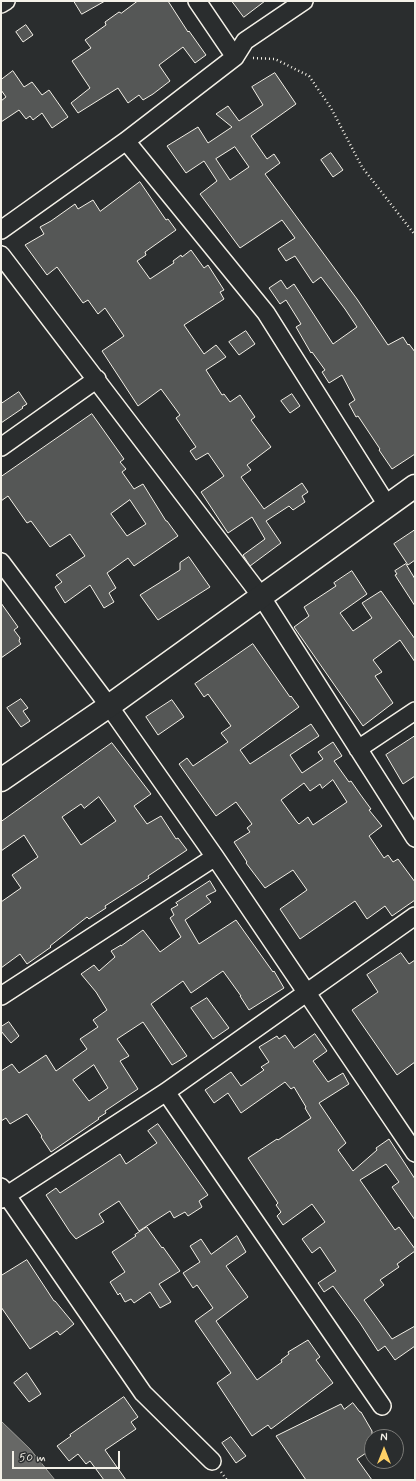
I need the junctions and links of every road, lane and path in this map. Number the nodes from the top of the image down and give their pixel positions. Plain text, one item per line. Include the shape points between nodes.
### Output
1 (6, 1) edge
2 (197, 1) edge
3 (304, 1) edge
4 (1, 4) edge
5 (235, 57) junction
6 (126, 141) junction
7 (1, 230) edge
8 (415, 235) edge
9 (1, 255) edge
10 (97, 379) junction
11 (1, 447) edge
12 (415, 486) edge
13 (387, 505) junction
14 (1, 562) edge
15 (262, 596) junction
16 (109, 706) junction
17 (415, 711) edge
18 (358, 749) junction
19 (1, 780) edge
20 (415, 838) edge
21 (215, 857) junction
22 (415, 916) edge
23 (306, 992) junction
24 (1, 996) edge
25 (166, 1092) junction
26 (415, 1153) edge
27 (3, 1193) edge
28 (382, 1406) dead end
29 (212, 1461) dead end

1 - 4 street
2 - 5 street
3 - 5 street via 245,41
5 - 6 street
5 - 8 path via 275,58 309,76 331,108 362,166
6 - 7 street
6 - 13 street via 266,313
9 - 10 street
10 - 11 street
10 - 15 street
12 - 13 street
13 - 15 street
14 - 16 street
15 - 16 street
15 - 18 street
16 - 19 street
16 - 21 street
17 - 18 street
18 - 20 street
21 - 23 street
21 - 24 street
22 - 23 street
23 - 25 street
23 - 26 street
25 - 27 street
25 - 28 street
27 - 29 street via 143,1394

